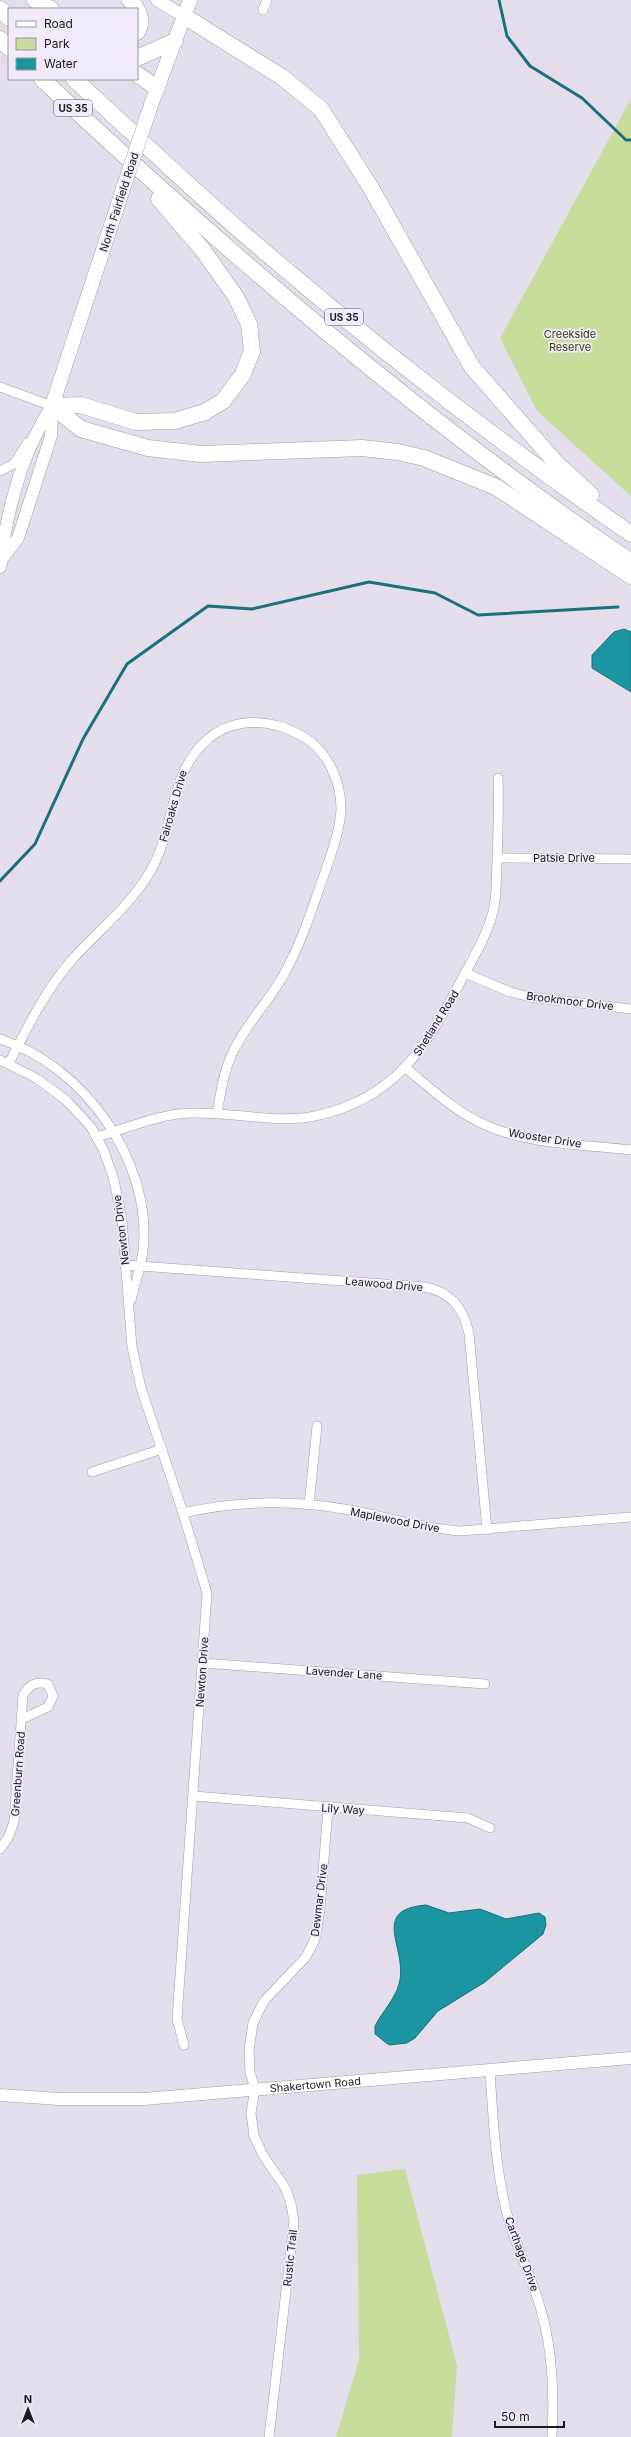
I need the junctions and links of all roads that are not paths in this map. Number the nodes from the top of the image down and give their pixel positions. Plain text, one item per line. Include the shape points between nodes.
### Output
1 (35, 0) edge
2 (130, 0) edge
3 (157, 0) edge
4 (190, 0) edge
5 (267, 0) edge
6 (46, 8) edge
7 (49, 8) edge
8 (138, 8) edge
9 (138, 8) edge
10 (0, 9) edge
11 (263, 10) dead end
12 (184, 16) junction
13 (8, 17) edge
14 (138, 28) edge
15 (0, 40) edge
16 (176, 41) junction
17 (8, 47) edge
18 (138, 58) edge
19 (138, 75) edge
20 (43, 80) edge
21 (75, 80) edge
22 (157, 88) junction
23 (104, 138) junction
24 (0, 387) edge
25 (52, 406) junction
26 (36, 431) junction
27 (0, 471) edge
28 (631, 530) edge
29 (631, 534) edge
30 (2, 561) edge
31 (631, 562) edge
32 (631, 576) edge
33 (498, 778) dead end
34 (497, 858) junction
35 (631, 859) edge
36 (465, 973) junction
37 (631, 1009) edge
38 (0, 1039) edge
39 (18, 1046) junction
40 (4, 1061) edge
41 (406, 1068) junction
42 (217, 1114) junction
43 (114, 1132) junction
44 (97, 1137) junction
45 (631, 1150) edge
46 (126, 1265) junction
47 (139, 1266) junction
48 (129, 1309) junction
49 (317, 1426) dead end
50 (162, 1449) junction
51 (92, 1472) dead end
52 (309, 1504) junction
53 (183, 1513) junction
54 (631, 1517) edge
55 (487, 1530) junction
56 (202, 1662) junction
57 (485, 1684) dead end
58 (22, 1719) dead end
59 (194, 1796) junction
60 (328, 1808) junction
61 (490, 1828) dead end
62 (0, 1849) edge
63 (184, 2045) dead end
64 (631, 2058) edge
65 (490, 2071) junction
66 (255, 2089) junction
67 (0, 2095) edge
68 (269, 2437) edge
69 (552, 2437) edge

1 - 6 highway
1 - 7 highway
2 - 8 highway
3 - 12 street
4 - 12 main road, North Fairfield Road
5 - 11 street
9 - 14 highway via 141,18
10 - 13 highway
12 - 16 main road, North Fairfield Road
12 - 28 highway via 282,77 321,109 371,188 472,367 557,464
15 - 17 highway
16 - 18 highway
16 - 22 main road, North Fairfield Road
19 - 22 highway
20 - 23 highway, US 35
21 - 29 highway, US 35 via 245,235 360,330 484,427
22 - 25 main road, North Fairfield Road, bridge
23 - 25 highway via 202,248 236,297 249,324 252,351 243,374 223,401 205,412 175,421 136,422 81,405
23 - 31 highway, US 35 via 213,237 326,334 457,435
24 - 25 street
25 - 26 street, North Fairfield Road
25 - 30 street, North Fairfield Road via 51,436 18,538
25 - 32 highway via 81,429 148,448 201,454 362,448 424,458 496,487
26 - 27 street via 14,464
26 - 30 street, North Fairfield Road via 4,534
33 - 34 street, Shetland Road
34 - 35 street, Patsie Drive
34 - 36 street, Shetland Road via 494,908
36 - 37 street, Brookmoor Drive via 510,992 530,997
36 - 41 street, Shetland Road via 434,1029
38 - 39 street, Newton Drive
39 - 40 street, Fairoaks Drive
39 - 42 street, Fairoaks Drive via 54,981 119,913 151,870 162,843 180,778 190,758 213,735 232,726 257,722 279,725 308,739 328,761 339,788 339,822 300,943 275,990 234,1049 224,1078
39 - 43 street, Newton Drive via 72,1081 95,1104
40 - 44 street, Newton Drive via 66,1100 83,1117
41 - 42 street, Shetland Road via 357,1102 314,1116 275,1118
41 - 45 street, Wooster Drive via 457,1109 480,1123 501,1131 533,1138
42 - 43 street, Shetland Road via 183,1114
43 - 44 street, Shetland Road
43 - 47 street, Newton Drive via 132,1171 140,1199 143,1250
44 - 46 street, Newton Drive via 109,1164 118,1196
46 - 47 street, Leawood Drive
46 - 48 street, Newton Drive
47 - 48 street, Newton Drive
47 - 55 street, Leawood Drive via 425,1287 438,1290 450,1297 462,1311 469,1333
48 - 50 street, Newton Drive via 135,1361
49 - 52 street
50 - 51 street
50 - 53 street, Newton Drive
52 - 53 street, Maplewood Drive via 246,1503
52 - 55 street, Maplewood Drive via 434,1529
53 - 56 street, Newton Drive via 207,1593
54 - 55 street, Maplewood Drive
56 - 57 street, Lavender Lane
56 - 59 street, Newton Drive
58 - 62 street, Greenburn Road via 14,1822 8,1838
59 - 60 street, Lily Way
59 - 63 street, Newton Drive via 177,2019
60 - 61 street, Lily Way via 468,1818
60 - 66 street, Dewmar Drive via 320,1909 315,1939 306,1957 264,2001 253,2023 249,2050 250,2072
64 - 65 street, Shakertown Road
65 - 66 street, Shakertown Road
65 - 69 street, Carthage Drive via 498,2166 506,2211 537,2297 548,2337 553,2382
66 - 67 street, Shakertown Road via 97,2100
66 - 68 street, Rustic Trail via 251,2113 254,2136 263,2155 286,2189 292,2204 294,2222

